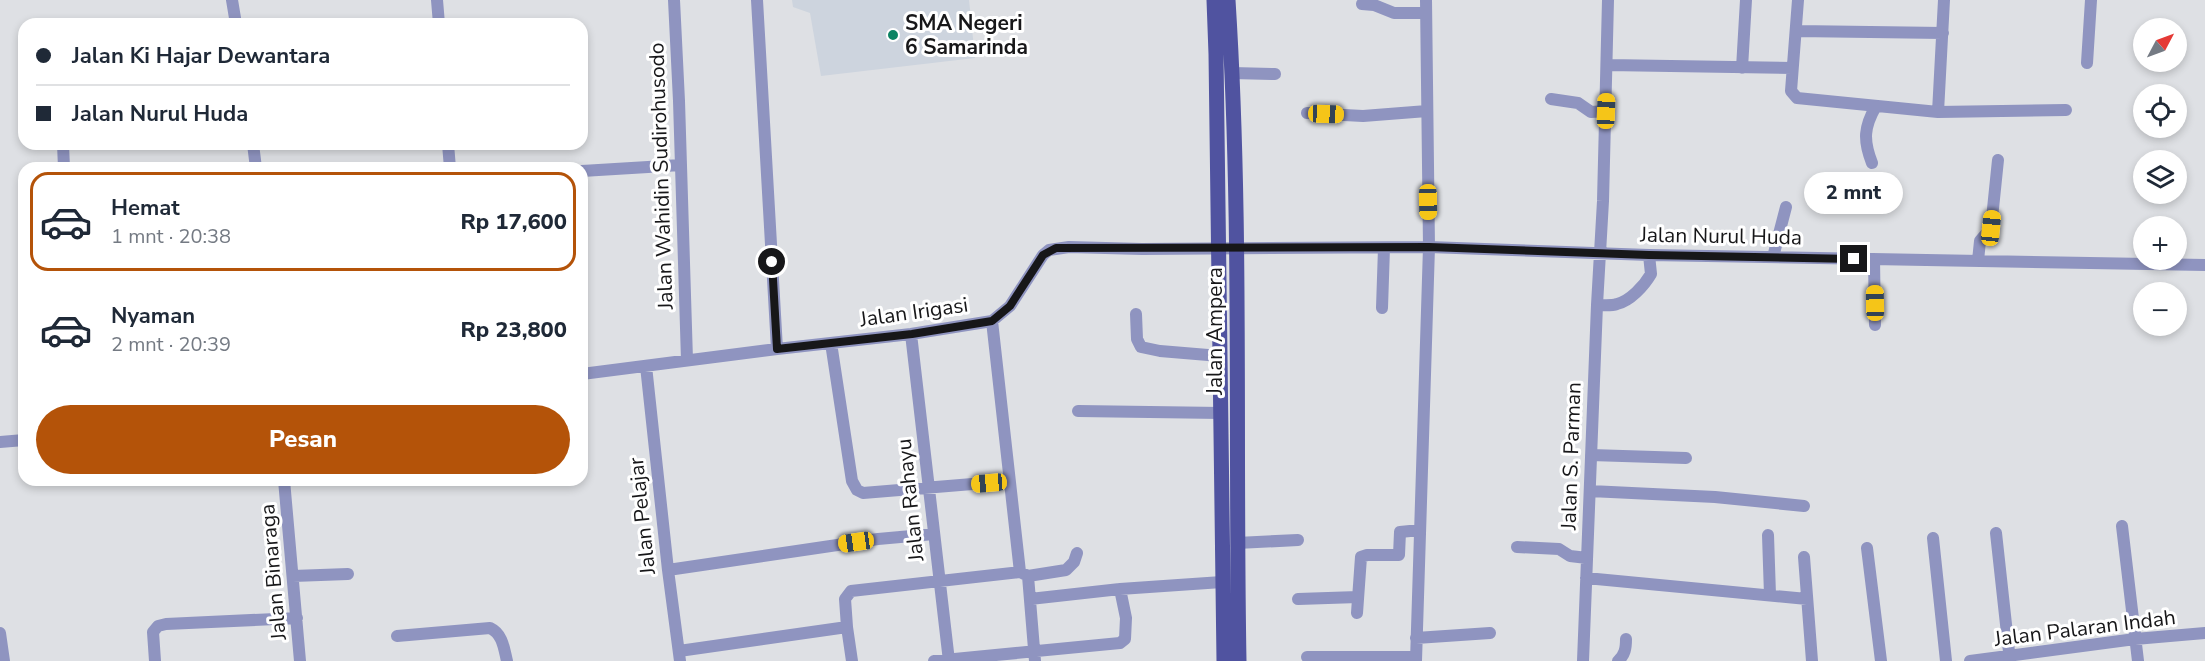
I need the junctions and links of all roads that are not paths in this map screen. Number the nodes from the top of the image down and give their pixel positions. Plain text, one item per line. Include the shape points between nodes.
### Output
1 (232, 0) edge
2 (437, 0) edge
3 (674, 0) edge
4 (757, 0) edge
5 (1214, 0) edge
6 (1228, 0) edge
7 (1426, 0) edge
8 (1608, 0) edge
9 (1746, 0) edge
10 (1798, 0) edge
11 (1944, 0) edge
12 (2091, 0) edge
13 (1362, 4) dead end
14 (1426, 14) junction
15 (235, 18) edge
16 (438, 18) edge
17 (1797, 31) junction
18 (1943, 33) junction
19 (2087, 63) dead end
20 (1608, 66) junction
21 (1742, 68) junction
22 (1792, 68) junction
23 (1232, 72) junction
24 (1275, 74) dead end
25 (1551, 99) dead end
26 (1876, 106) junction
27 (2066, 110) dead end
28 (1427, 111) junction
29 (1606, 111) junction
30 (1938, 112) junction
31 (1307, 113) dead end
32 (1998, 160) dead end
33 (1872, 163) dead end
34 (681, 165) junction
35 (588, 171) edge
36 (1786, 207) dead end
37 (1600, 244) junction
38 (1429, 247) junction
39 (1218, 248) junction
40 (1235, 248) junction
41 (1384, 248) junction
42 (1649, 255) junction
43 (1773, 257) junction
44 (1874, 259) junction
45 (1978, 261) junction
46 (2205, 265) edge
47 (1597, 305) junction
48 (1382, 308) dead end
49 (1136, 315) dead end
50 (992, 321) junction
51 (1875, 325) dead end
52 (912, 334) junction
53 (831, 343) junction
54 (777, 349) junction
55 (686, 356) junction
56 (1220, 356) junction
57 (646, 366) junction
58 (588, 373) edge
59 (1078, 411) dead end
60 (1221, 413) junction
61 (18, 440) edge
62 (0, 442) edge
63 (1591, 456) junction
64 (1686, 458) dead end
65 (1009, 481) junction
66 (285, 486) edge
67 (928, 488) junction
68 (1590, 491) junction
69 (1804, 506) dead end
70 (2122, 526) dead end
71 (1420, 530) junction
72 (1996, 533) dead end
73 (933, 534) junction
74 (1768, 535) dead end
75 (1933, 538) dead end
76 (1298, 540) dead end
77 (1238, 543) junction
78 (1517, 547) dead end
79 (1867, 548) dead end
80 (1077, 553) dead end
81 (1398, 555) junction
82 (1419, 555) junction
83 (1804, 557) dead end
84 (1587, 558) junction
85 (668, 570) junction
86 (348, 574) dead end
87 (1024, 574) junction
88 (293, 576) junction
89 (1586, 578) junction
90 (939, 580) junction
91 (1222, 582) junction
92 (1120, 589) junction
93 (1770, 595) junction
94 (1358, 597) junction
95 (1030, 599) junction
96 (1298, 599) dead end
97 (1807, 599) junction
98 (1357, 613) dead end
99 (297, 618) junction
100 (847, 627) junction
101 (0, 633) edge
102 (1490, 633) dead end
103 (2205, 633) edge
104 (397, 636) dead end
105 (1416, 638) junction
106 (1626, 639) dead end
107 (2135, 639) junction
108 (680, 656) edge
109 (1034, 656) edge
110 (1306, 657) dead end
111 (1416, 659) edge
112 (2010, 659) edge
113 (949, 660) edge
114 (4, 661) edge
115 (155, 661) edge
116 (300, 661) edge
117 (507, 661) edge
118 (852, 661) edge
119 (934, 661) edge
120 (1224, 661) edge
121 (1239, 661) edge
122 (1583, 661) edge
123 (1618, 661) edge
124 (1812, 661) edge
125 (1881, 661) edge
126 (1946, 661) edge
127 (1970, 661) edge
128 (2138, 661) edge

1 - 15 street
2 - 16 street
3 - 34 street, Jalan Wahidin Sudirohusodo
4 - 54 street
5 - 39 main road, Jalan Ampera
6 - 23 main road, Jalan Ampera
7 - 14 street
8 - 20 street, Jalan S. Parman
9 - 21 street
10 - 17 street
11 - 18 street
12 - 19 street
13 - 14 street via 1394,13
14 - 28 street
17 - 18 street
17 - 22 street
18 - 30 street
20 - 21 street
20 - 29 street, Jalan S. Parman
21 - 22 street
22 - 26 street via 1791,91 1797,98
23 - 24 street
23 - 40 main road, Jalan Ampera
25 - 29 street via 1578,103 1591,112
26 - 30 street
26 - 33 street via 1867,123 1866,137
27 - 30 street
28 - 31 street via 1363,116
28 - 38 street
29 - 37 street, Jalan S. Parman
32 - 45 street via 1991,228 1980,241
34 - 35 street
34 - 55 street, Jalan Wahidin Sudirohusodo
36 - 43 street
37 - 38 street, Jalan Nurul Huda
37 - 42 street, Jalan Nurul Huda
37 - 47 street, Jalan S. Parman
38 - 41 street, Jalan Nurul Huda
38 - 71 street
39 - 40 street, Jalan Nurul Huda
39 - 50 street, Jalan Irigasi via 1049,250 1010,306
39 - 56 main road, Jalan Ampera
40 - 41 street, Jalan Nurul Huda
40 - 77 main road, Jalan Ampera
41 - 48 street
42 - 43 street, Jalan Nurul Huda
42 - 47 street via 1651,274 1640,288 1617,304
43 - 44 street, Jalan Nurul Huda
44 - 45 street, Jalan Nurul Huda
44 - 51 street
45 - 46 street, Jalan Nurul Huda
47 - 63 street, Jalan S. Parman
49 - 56 street via 1141,347
50 - 52 street, Jalan Irigasi
50 - 65 street
52 - 53 street, Jalan Irigasi
52 - 67 street, Jalan Rahayu
53 - 54 street, Jalan Irigasi
53 - 67 street via 852,481 857,490 863,493
54 - 55 street, Jalan Irigasi
55 - 57 street, Jalan Irigasi
56 - 60 main road, Jalan Ampera
57 - 58 street, Jalan Irigasi
57 - 85 street, Jalan Pelajar
59 - 60 street
60 - 91 main road, Jalan Ampera
61 - 62 street
63 - 64 street
63 - 68 street, Jalan S. Parman
65 - 67 street
65 - 87 street
66 - 88 street, Jalan Binaraga
67 - 73 street, Jalan Rahayu
68 - 69 street
68 - 84 street, Jalan S. Parman
70 - 107 street
71 - 81 street via 1400,532
71 - 82 street
72 - 112 street
73 - 85 street
73 - 90 street, Jalan Rahayu
74 - 93 street
75 - 126 street
76 - 77 street
77 - 121 main road, Jalan Ampera
78 - 84 street via 1559,549 1570,556
79 - 125 street
80 - 87 street via 1066,570
81 - 82 street
81 - 94 street via 1361,557
82 - 105 street
83 - 97 street
84 - 89 street, Jalan S. Parman
85 - 108 street, Jalan Pelajar
86 - 88 street
87 - 90 street
87 - 95 street
88 - 99 street, Jalan Binaraga
89 - 93 street
89 - 122 street, Jalan S. Parman
90 - 100 street via 851,591 845,599
90 - 113 street, Jalan Rahayu
91 - 92 street
91 - 120 main road, Jalan Ampera
92 - 95 street
92 - 109 street via 1126,625 1123,641
93 - 97 street
94 - 96 street
94 - 98 street
95 - 109 street
97 - 124 street
99 - 115 street via 158,626 153,632
99 - 116 street, Jalan Binaraga
100 - 108 street
100 - 118 street
101 - 114 street
102 - 105 street
103 - 107 street, Jalan Palaran Indah
104 - 117 street via 490,628 501,639
105 - 111 street
106 - 123 street via 1626,649
107 - 112 street, Jalan Palaran Indah
107 - 128 street
109 - 113 street
110 - 111 street
112 - 127 street, Jalan Palaran Indah
113 - 119 street

